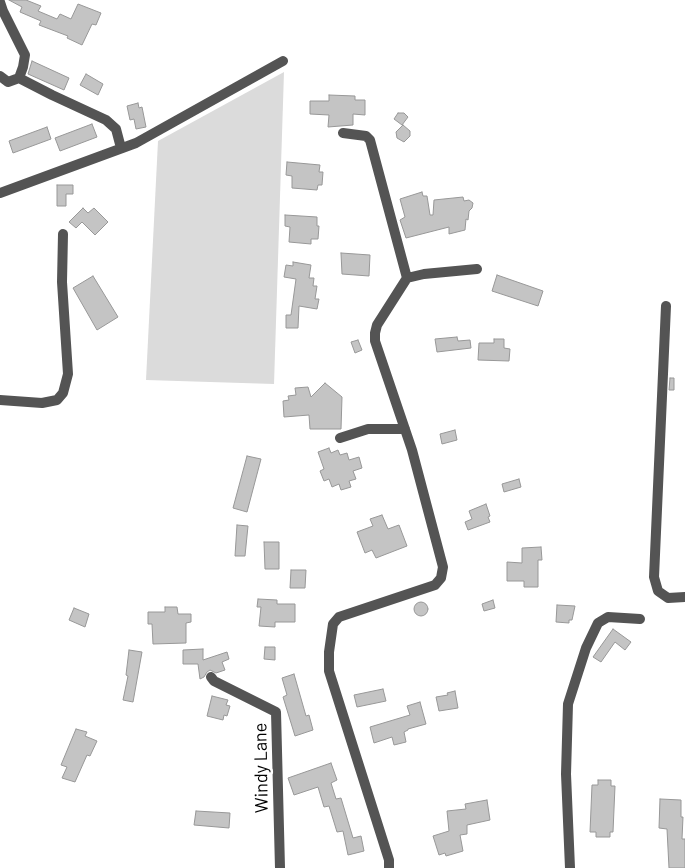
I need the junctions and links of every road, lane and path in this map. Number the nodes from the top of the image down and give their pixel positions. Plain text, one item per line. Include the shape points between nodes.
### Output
1 (0, 2) edge
2 (283, 61) dead end
3 (0, 76) edge
4 (19, 78) junction
5 (343, 133) dead end
6 (121, 148) junction
7 (0, 192) edge
8 (63, 234) dead end
9 (477, 269) dead end
10 (407, 278) junction
11 (666, 306) dead end
12 (0, 400) edge
13 (405, 429) junction
14 (340, 438) dead end
15 (685, 596) edge
16 (640, 619) dead end
17 (211, 677) dead end
18 (280, 868) edge
19 (389, 868) edge
20 (570, 868) edge

1 - 4 street via 25,55
2 - 6 street via 136,143
3 - 4 street via 8,82
4 - 6 street via 106,120 116,129
5 - 10 street via 366,136 370,140
6 - 7 street
8 - 12 street via 62,282 68,374 63,393 57,400 42,403
9 - 10 street
10 - 13 street via 377,325 375,334
11 - 15 street via 654,577 658,591 668,598
13 - 14 street via 368,429
13 - 19 street via 443,567 441,578 435,585 338,616 333,624 329,652 329,671
16 - 20 street via 608,617 598,623 586,648 568,704 566,774
17 - 18 street, Windy Lane via 276,712

